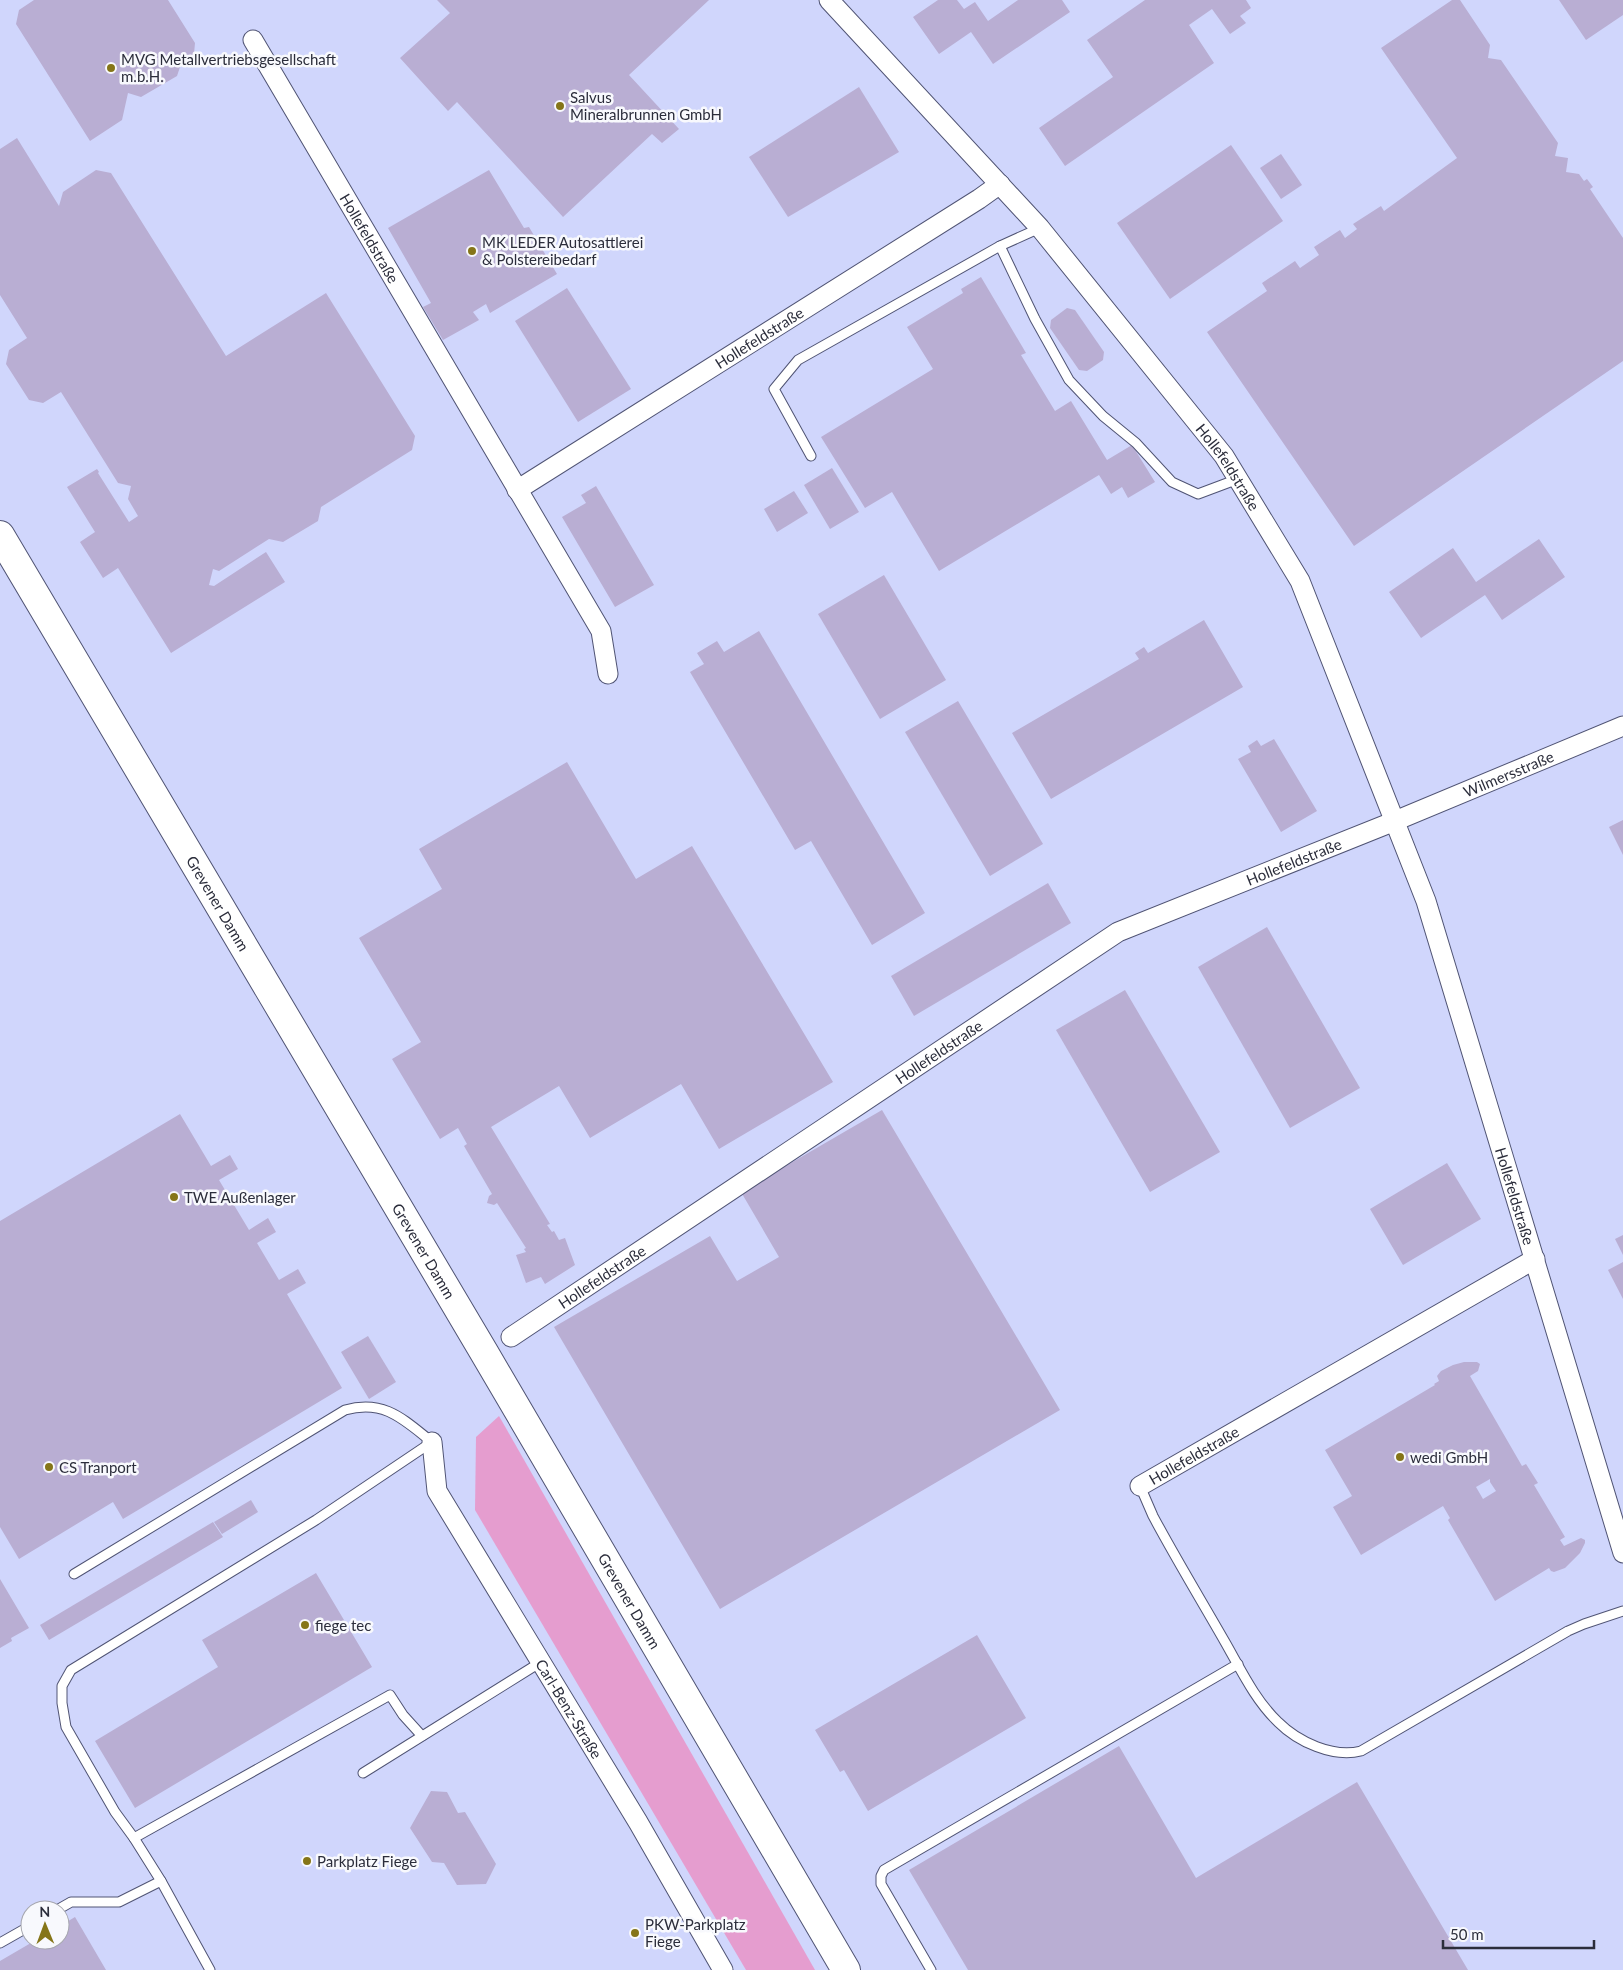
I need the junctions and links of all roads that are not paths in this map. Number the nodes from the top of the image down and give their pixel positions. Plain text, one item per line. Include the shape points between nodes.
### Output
1 (829, 0) edge
2 (253, 40) dead end
3 (1000, 184) junction
4 (1040, 228) junction
5 (1000, 246) junction
6 (811, 456) dead end
7 (1238, 479) junction
8 (518, 490) junction
9 (0, 535) edge
10 (608, 674) dead end
11 (1623, 726) edge
12 (1396, 821) junction
13 (1535, 1259) junction
14 (511, 1337) dead end
15 (432, 1442) junction
16 (1140, 1486) joint
17 (1623, 1553) edge
18 (74, 1574) dead end
19 (1623, 1612) edge
20 (541, 1662) junction
21 (1238, 1664) junction
22 (422, 1736) junction
23 (363, 1773) dead end
24 (134, 1838) junction
25 (160, 1881) junction
26 (70, 1903) edge
27 (20, 1932) edge
28 (0, 1943) edge
29 (210, 1970) edge
30 (723, 1970) edge
31 (846, 1970) edge
32 (931, 1970) edge

1 - 3 street, Hollefeldstraße
2 - 8 street, Hollefeldstraße
3 - 4 street, Hollefeldstraße
3 - 8 street, Hollefeldstraße
4 - 5 lane
4 - 7 street, Hollefeldstraße via 1224,456
5 - 6 lane via 798,360 774,389
5 - 7 lane via 1034,319 1069,380 1103,416 1136,443 1172,482 1198,494
7 - 12 street, Hollefeldstraße via 1300,581
8 - 10 street, Hollefeldstraße via 600,631
9 - 31 main road, Grevener Damm
11 - 12 street, Wilmersstraße
12 - 13 street, Hollefeldstraße via 1426,901
12 - 14 street, Hollefeldstraße via 1118,932
13 - 16 street, Hollefeldstraße
13 - 17 street, Hollefeldstraße
15 - 18 lane via 391,1412 359,1406 345,1410
15 - 20 street, Carl-Benz-Straße via 437,1491
15 - 24 lane via 316,1520 71,1670 62,1686 66,1727 115,1812
16 - 21 lane via 1157,1524
19 - 21 lane via 1568,1631 1373,1745 1349,1754 1335,1753 1312,1744 1278,1723 1256,1696
20 - 22 lane
20 - 30 street, Carl-Benz-Straße
21 - 32 lane via 884,1870 881,1884
22 - 23 lane
22 - 24 lane via 390,1695
24 - 25 lane
25 - 26 lane via 119,1902
25 - 29 lane
27 - 28 lane

